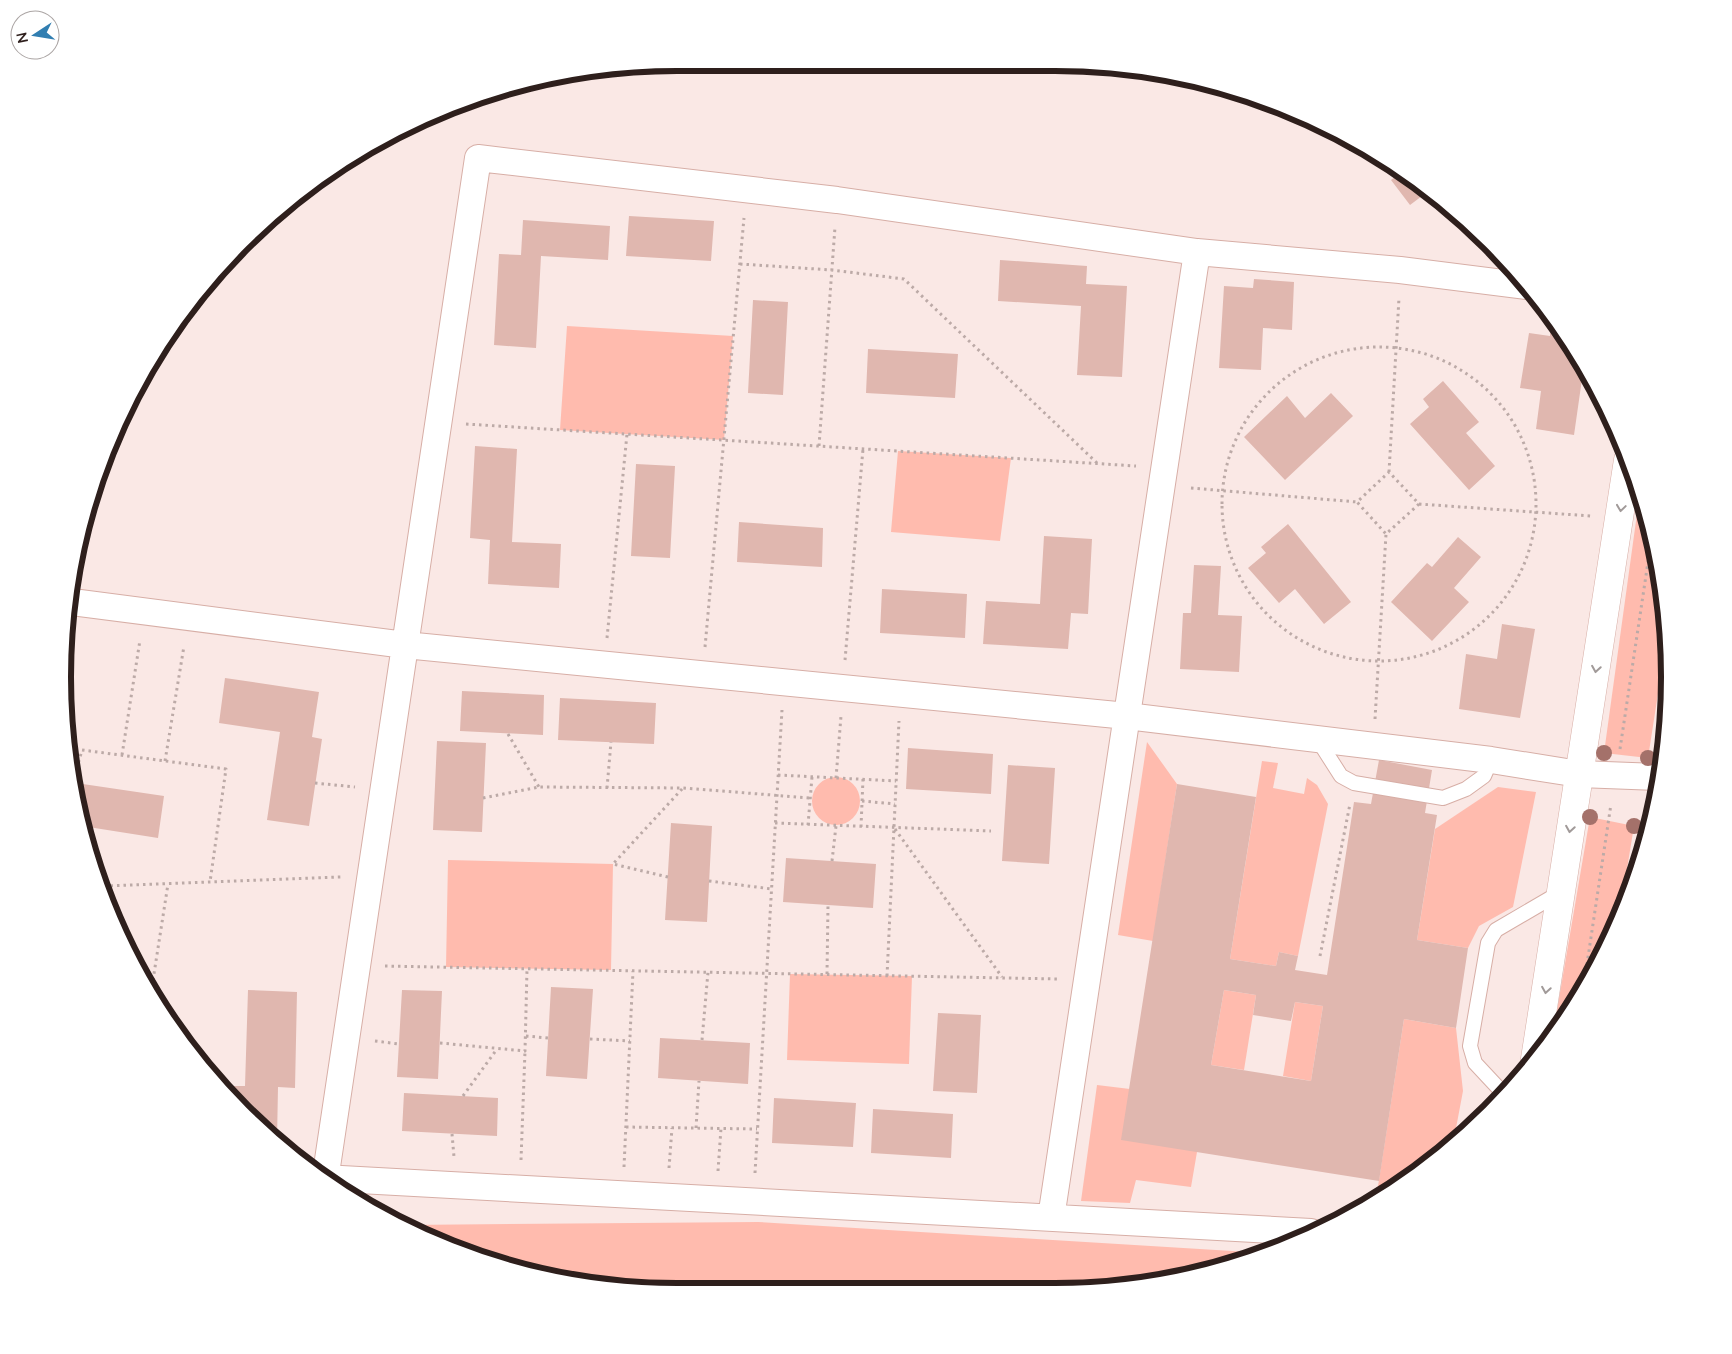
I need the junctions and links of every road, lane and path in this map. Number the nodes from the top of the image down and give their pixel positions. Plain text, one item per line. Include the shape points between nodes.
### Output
1 (746, 190) junction
2 (837, 200) junction
3 (1197, 252) junction
4 (740, 264) junction
5 (832, 270) junction
6 (1400, 270) junction
7 (1516, 285) edge
8 (1396, 346) junction
9 (438, 422) junction
10 (627, 434) junction
11 (724, 440) junction
12 (818, 446) junction
13 (863, 449) junction
14 (1098, 464) junction
15 (1389, 472) junction
16 (1626, 474) edge
17 (1163, 477) junction
18 (1221, 490) junction
19 (1357, 502) junction
20 (1419, 504) junction
21 (1537, 512) junction
22 (1620, 517) junction
23 (1386, 534) junction
24 (76, 602) edge
25 (145, 611) junction
26 (188, 616) junction
27 (405, 645) junction
28 (1378, 663) junction
29 (604, 664) junction
30 (702, 674) junction
31 (784, 682) junction
32 (843, 688) junction
33 (900, 693) junction
34 (1127, 716) junction
35 (508, 734) dead end
36 (1318, 740) junction
37 (611, 742) dead end
38 (1374, 747) junction
39 (122, 755) junction
40 (1492, 760) junction
41 (166, 761) junction
42 (78, 765) edge
43 (1579, 774) junction
44 (778, 775) junction
45 (1652, 776) edge
46 (812, 777) junction
47 (836, 778) junction
48 (863, 779) junction
49 (896, 781) junction
50 (315, 783) dead end
51 (1354, 783) junction
52 (539, 787) junction
53 (607, 788) junction
54 (683, 788) junction
55 (383, 790) junction
56 (777, 795) junction
57 (484, 798) dead end
58 (810, 798) junction
59 (862, 801) junction
60 (895, 804) junction
61 (775, 824) junction
62 (808, 824) junction
63 (836, 826) junction
64 (861, 827) junction
65 (894, 828) junction
66 (991, 831) dead end
67 (832, 861) dead end
68 (371, 876) junction
69 (668, 877) dead end
70 (709, 881) dead end
71 (210, 882) junction
72 (168, 884) junction
73 (108, 886) edge
74 (772, 888) junction
75 (1561, 892) junction
76 (828, 905) dead end
77 (1320, 956) dead end
78 (357, 965) junction
79 (527, 968) junction
80 (633, 971) junction
81 (708, 972) junction
82 (766, 973) junction
83 (827, 974) junction
84 (887, 976) junction
85 (1002, 978) junction
86 (1087, 980) junction
87 (153, 981) edge
88 (526, 1036) junction
89 (548, 1038) dead end
90 (590, 1039) dead end
91 (702, 1040) dead end
92 (630, 1041) junction
93 (440, 1043) dead end
94 (1537, 1044) edge
95 (497, 1049) junction
96 (525, 1051) junction
97 (699, 1081) dead end
98 (1499, 1088) edge
99 (463, 1096) dead end
100 (626, 1128) junction
101 (672, 1128) junction
102 (696, 1128) junction
103 (721, 1128) junction
104 (757, 1129) junction
105 (326, 1171) edge
106 (337, 1179) edge
107 (520, 1188) junction
108 (623, 1194) junction
109 (667, 1196) junction
110 (716, 1199) junction
111 (753, 1201) junction
112 (1051, 1218) junction
113 (1299, 1231) edge

1 - 2 street
1 - 4 path
1 - 9 street via 478,158
2 - 3 street
2 - 5 path
3 - 6 street
3 - 17 street
4 - 5 path
4 - 11 path
5 - 12 path
5 - 14 path via 904,279
6 - 7 street
6 - 8 path
8 - 15 path
8 - 18 path via 1346,349 1292,372 1260,399 1234,441
8 - 21 path via 1442,358 1482,384 1513,420 1532,465
9 - 10 path
9 - 27 street
10 - 11 path
10 - 29 path
11 - 12 path
11 - 30 path
12 - 13 path
13 - 14 path
13 - 32 path
14 - 17 path
15 - 19 path
15 - 20 path
16 -> 22 street
17 - 18 path
17 - 34 street
18 - 19 path
18 - 28 path via 1226,542 1246,590 1281,629 1327,654
19 - 23 path
20 - 21 path
20 - 23 path
21 - 22 path
21 - 28 path via 1527,559 1504,602 1469,635 1426,656
22 -> 43 street
23 - 28 path
24 - 25 street
25 - 26 street
25 - 39 path
26 - 27 street
26 - 41 path
27 - 29 street
27 - 55 street
28 - 38 path
29 - 30 street
30 - 31 street
31 - 32 street
31 - 44 path
32 - 33 street
32 - 47 path
33 - 34 street
33 - 49 path
34 - 36 street
34 - 86 street
35 - 52 path
36 - 38 street
36 - 51 lane via 1341,776
37 - 53 path
38 - 40 street
39 - 41 path
39 - 42 path via 82,750
40 - 43 street
40 - 51 lane via 1484,776 1466,789 1444,798
41 - 71 path via 226,769
43 - 45 street
43 -> 75 street
44 - 46 path
44 - 56 path
46 - 47 path
46 - 58 path
47 - 48 path
48 - 49 path
48 - 59 path
49 - 60 path
50 - 55 path
51 - 77 path
52 - 53 path
52 - 57 path
53 - 54 path
54 - 56 path
54 - 69 path via 613,864
55 - 68 street
56 - 58 path
56 - 61 path
58 - 62 path
59 - 60 path
59 - 64 path
60 - 65 path
61 - 62 path
61 - 74 path
62 - 63 path
63 - 64 path
63 - 67 path
64 - 65 path
65 - 66 path
65 - 84 path
65 - 85 path
68 - 71 path
68 - 78 street
70 - 74 path
71 - 72 path
72 - 73 path
72 - 87 path
74 - 82 path
75 -> 94 street
75 - 98 lane via 1496,930 1488,943 1470,1046 1475,1063
76 - 83 path
78 - 79 path
78 - 105 street
79 - 80 path
79 - 88 path
80 - 81 path
80 - 92 path
81 - 82 path
81 - 91 path
82 - 83 path
82 - 104 path
83 - 84 path
84 - 85 path
85 - 86 path
86 - 112 street
88 - 89 path
88 - 96 path
90 - 92 path
92 - 100 path
93 - 95 path
95 - 96 path
95 - 99 path
96 - 107 path
97 - 102 path
100 - 101 path
100 - 108 path
101 - 102 path
101 - 109 path
102 - 103 path
103 - 104 path
103 - 110 path
104 - 111 path
106 - 107 street
107 - 108 street
108 - 109 street
109 - 110 street
110 - 111 street
111 - 112 street
112 - 113 street

